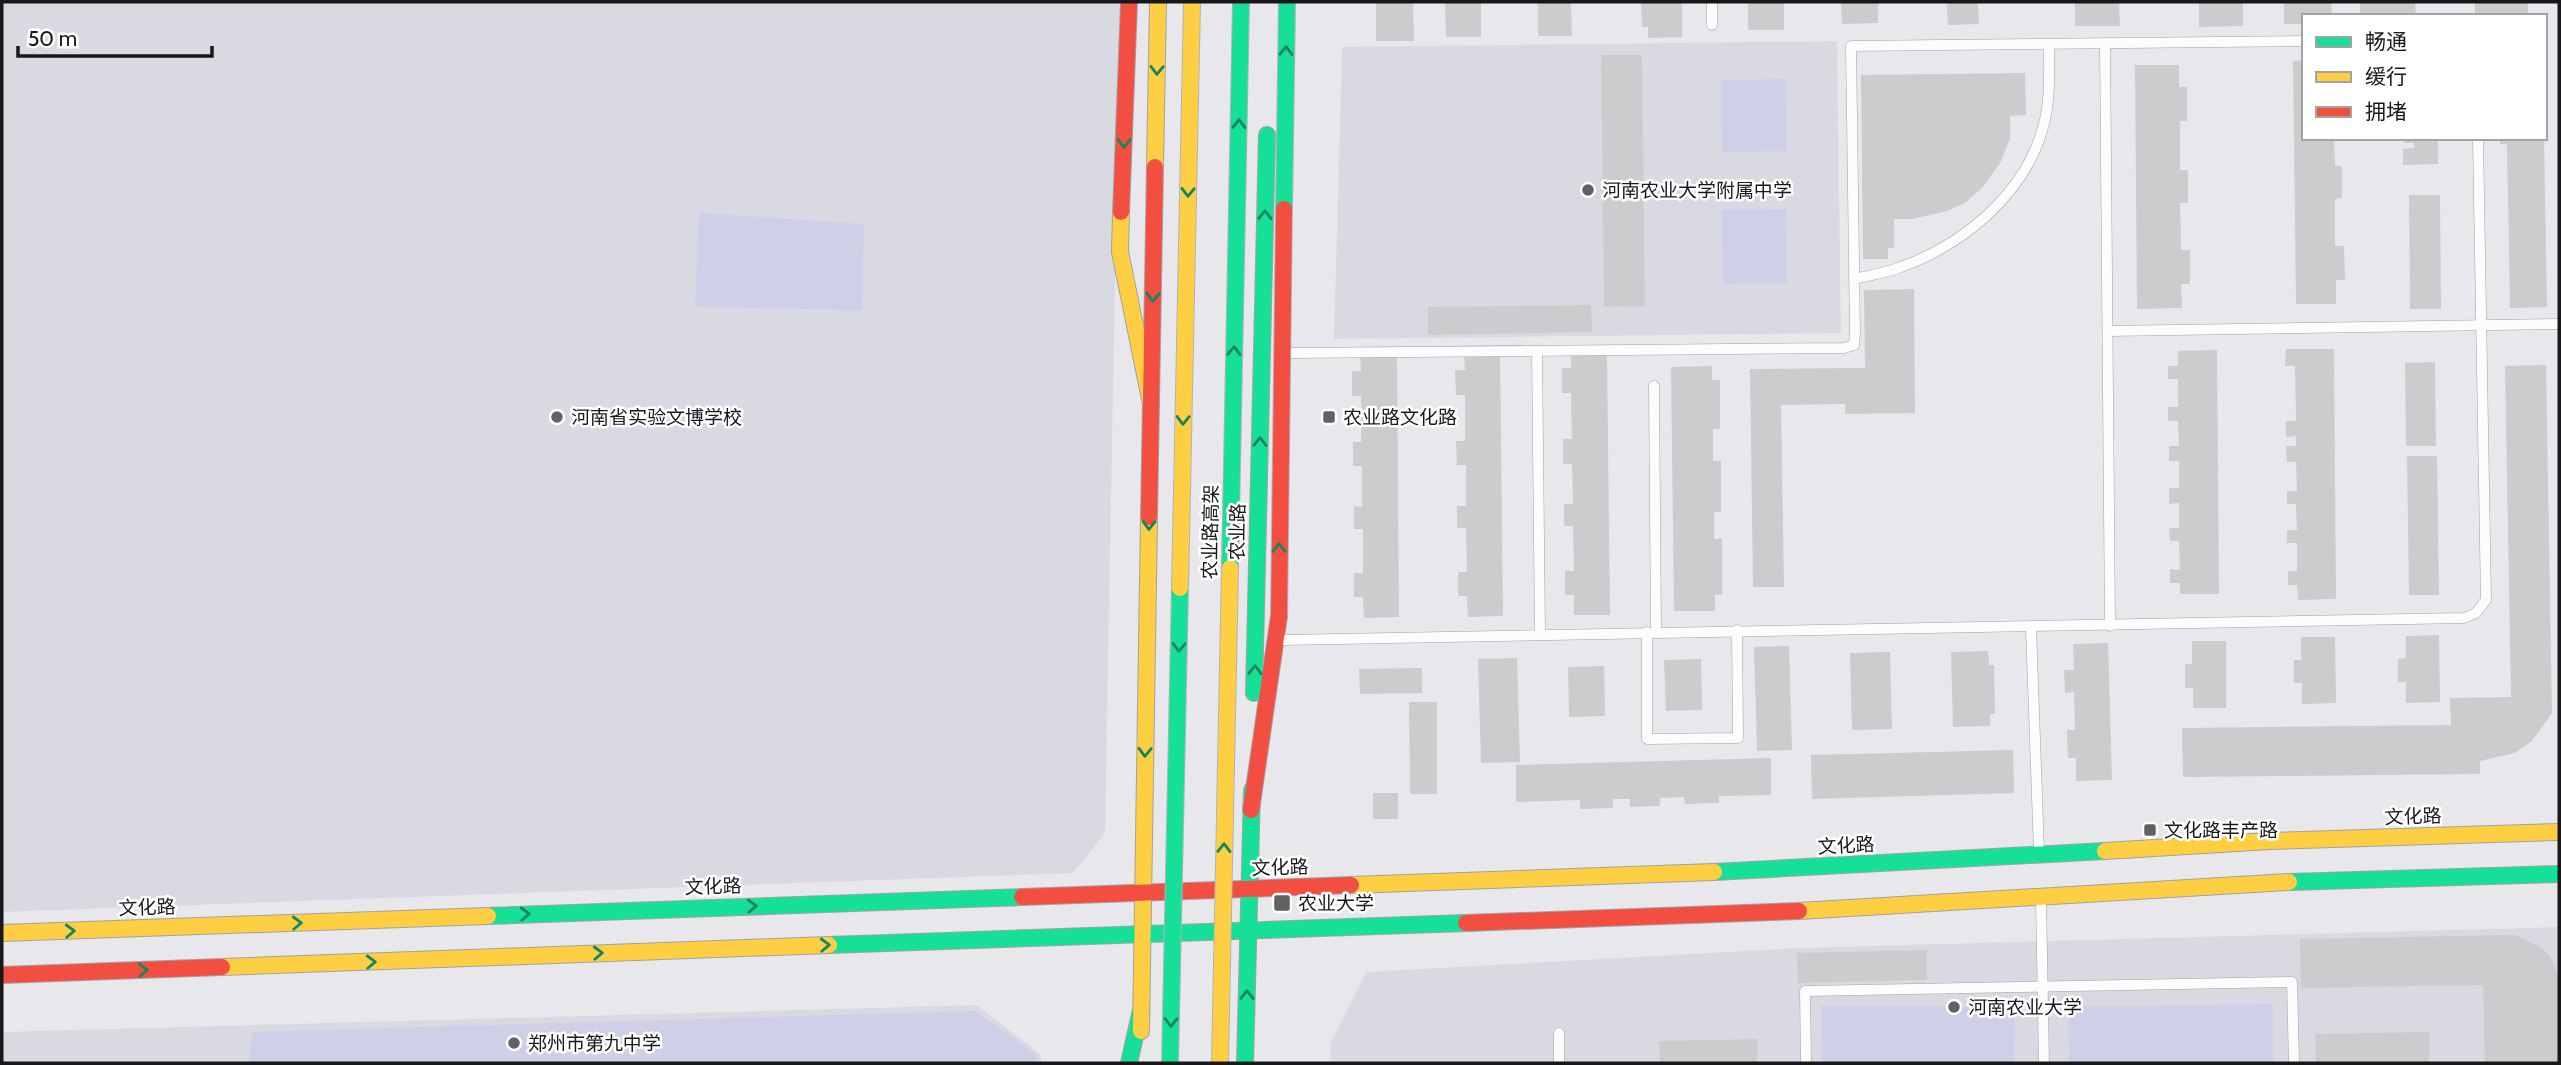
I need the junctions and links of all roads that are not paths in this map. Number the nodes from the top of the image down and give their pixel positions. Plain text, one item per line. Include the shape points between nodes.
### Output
1 (1129, 2) edge
2 (1158, 2) edge
3 (1192, 2) edge
4 (1241, 2) edge
5 (1270, 2) edge
6 (1287, 2) edge
7 (1712, 2) edge
8 (1712, 24) dead end
9 (1270, 29) dead end
10 (2302, 41) edge
11 (2105, 43) junction
12 (2049, 44) junction
13 (1268, 123) dead end
14 (2478, 140) edge
15 (1854, 279) junction
16 (2559, 324) edge
17 (2481, 326) junction
18 (2108, 331) junction
19 (1537, 351) junction
20 (1262, 353) junction
21 (1654, 386) dead end
22 (1151, 404) junction
23 (2110, 626) junction
24 (2031, 628) junction
25 (1737, 630) junction
26 (1652, 632) junction
27 (1540, 634) junction
28 (1275, 640) junction
29 (1251, 810) junction
30 (2559, 832) edge
31 (2039, 855) junction
32 (2559, 874) edge
33 (1250, 889) junction
34 (1143, 892) junction
35 (2041, 897) junction
36 (1248, 931) junction
37 (2, 933) edge
38 (1143, 934) junction
39 (2, 975) edge
40 (2043, 987) junction
41 (1141, 1010) junction
42 (1559, 1033) dead end
43 (1129, 1063) edge
44 (1140, 1063) edge
45 (1170, 1063) edge
46 (1220, 1063) edge
47 (1245, 1063) edge
48 (1559, 1063) edge
49 (1806, 1063) edge
50 (2044, 1063) edge
51 (2294, 1063) edge

1 -> 22 main road via 1120,252
2 -> 22 main road
3 -> 45 main road, 农业路高架, bridge
46 -> 4 main road, 农业路高架, bridge
5 - 9 main road
28 -> 6 main road, bridge via 1279,616
7 - 8 lane
10 - 11 lane
11 - 12 lane
11 - 18 lane
12 - 15 lane via 2049,92 2042,132 2026,172 1994,209 1960,237 1902,267
12 - 15 lane via 1851,46
20 -> 13 main road, 农业路
14 - 17 lane
15 - 19 lane via 1854,345 1844,348
16 - 17 lane
17 - 18 lane
17 - 23 lane via 2486,600 2476,613 2464,618
18 - 23 lane
19 - 20 lane
19 - 27 lane
29 -> 20 main road, 农业路
21 - 26 lane
22 -> 34 main road
23 - 24 lane
24 - 25 lane
24 - 31 lane
25 - 26 lane
25 - 26 lane via 1738,738 1647,739
26 - 27 lane
27 - 28 lane
28 - 29 main road
29 - 33 main road, 农业路
30 - 31 main road, 文化路 via 2270,841
31 - 33 main road, 文化路 via 1821,868
32 - 35 main road via 2272,883
33 - 34 main road, 文化路
33 - 36 main road, 农业路
37 -> 34 main road, 文化路
34 - 38 main road
35 - 36 main road via 1824,910
35 - 40 lane
36 - 38 main road
47 -> 36 main road, 农业路
39 -> 38 main road
38 - 41 main road
40 - 49 lane via 1805,991
40 - 50 lane
40 - 51 lane via 2292,982
41 - 43 main road
41 - 44 main road
42 - 48 lane

